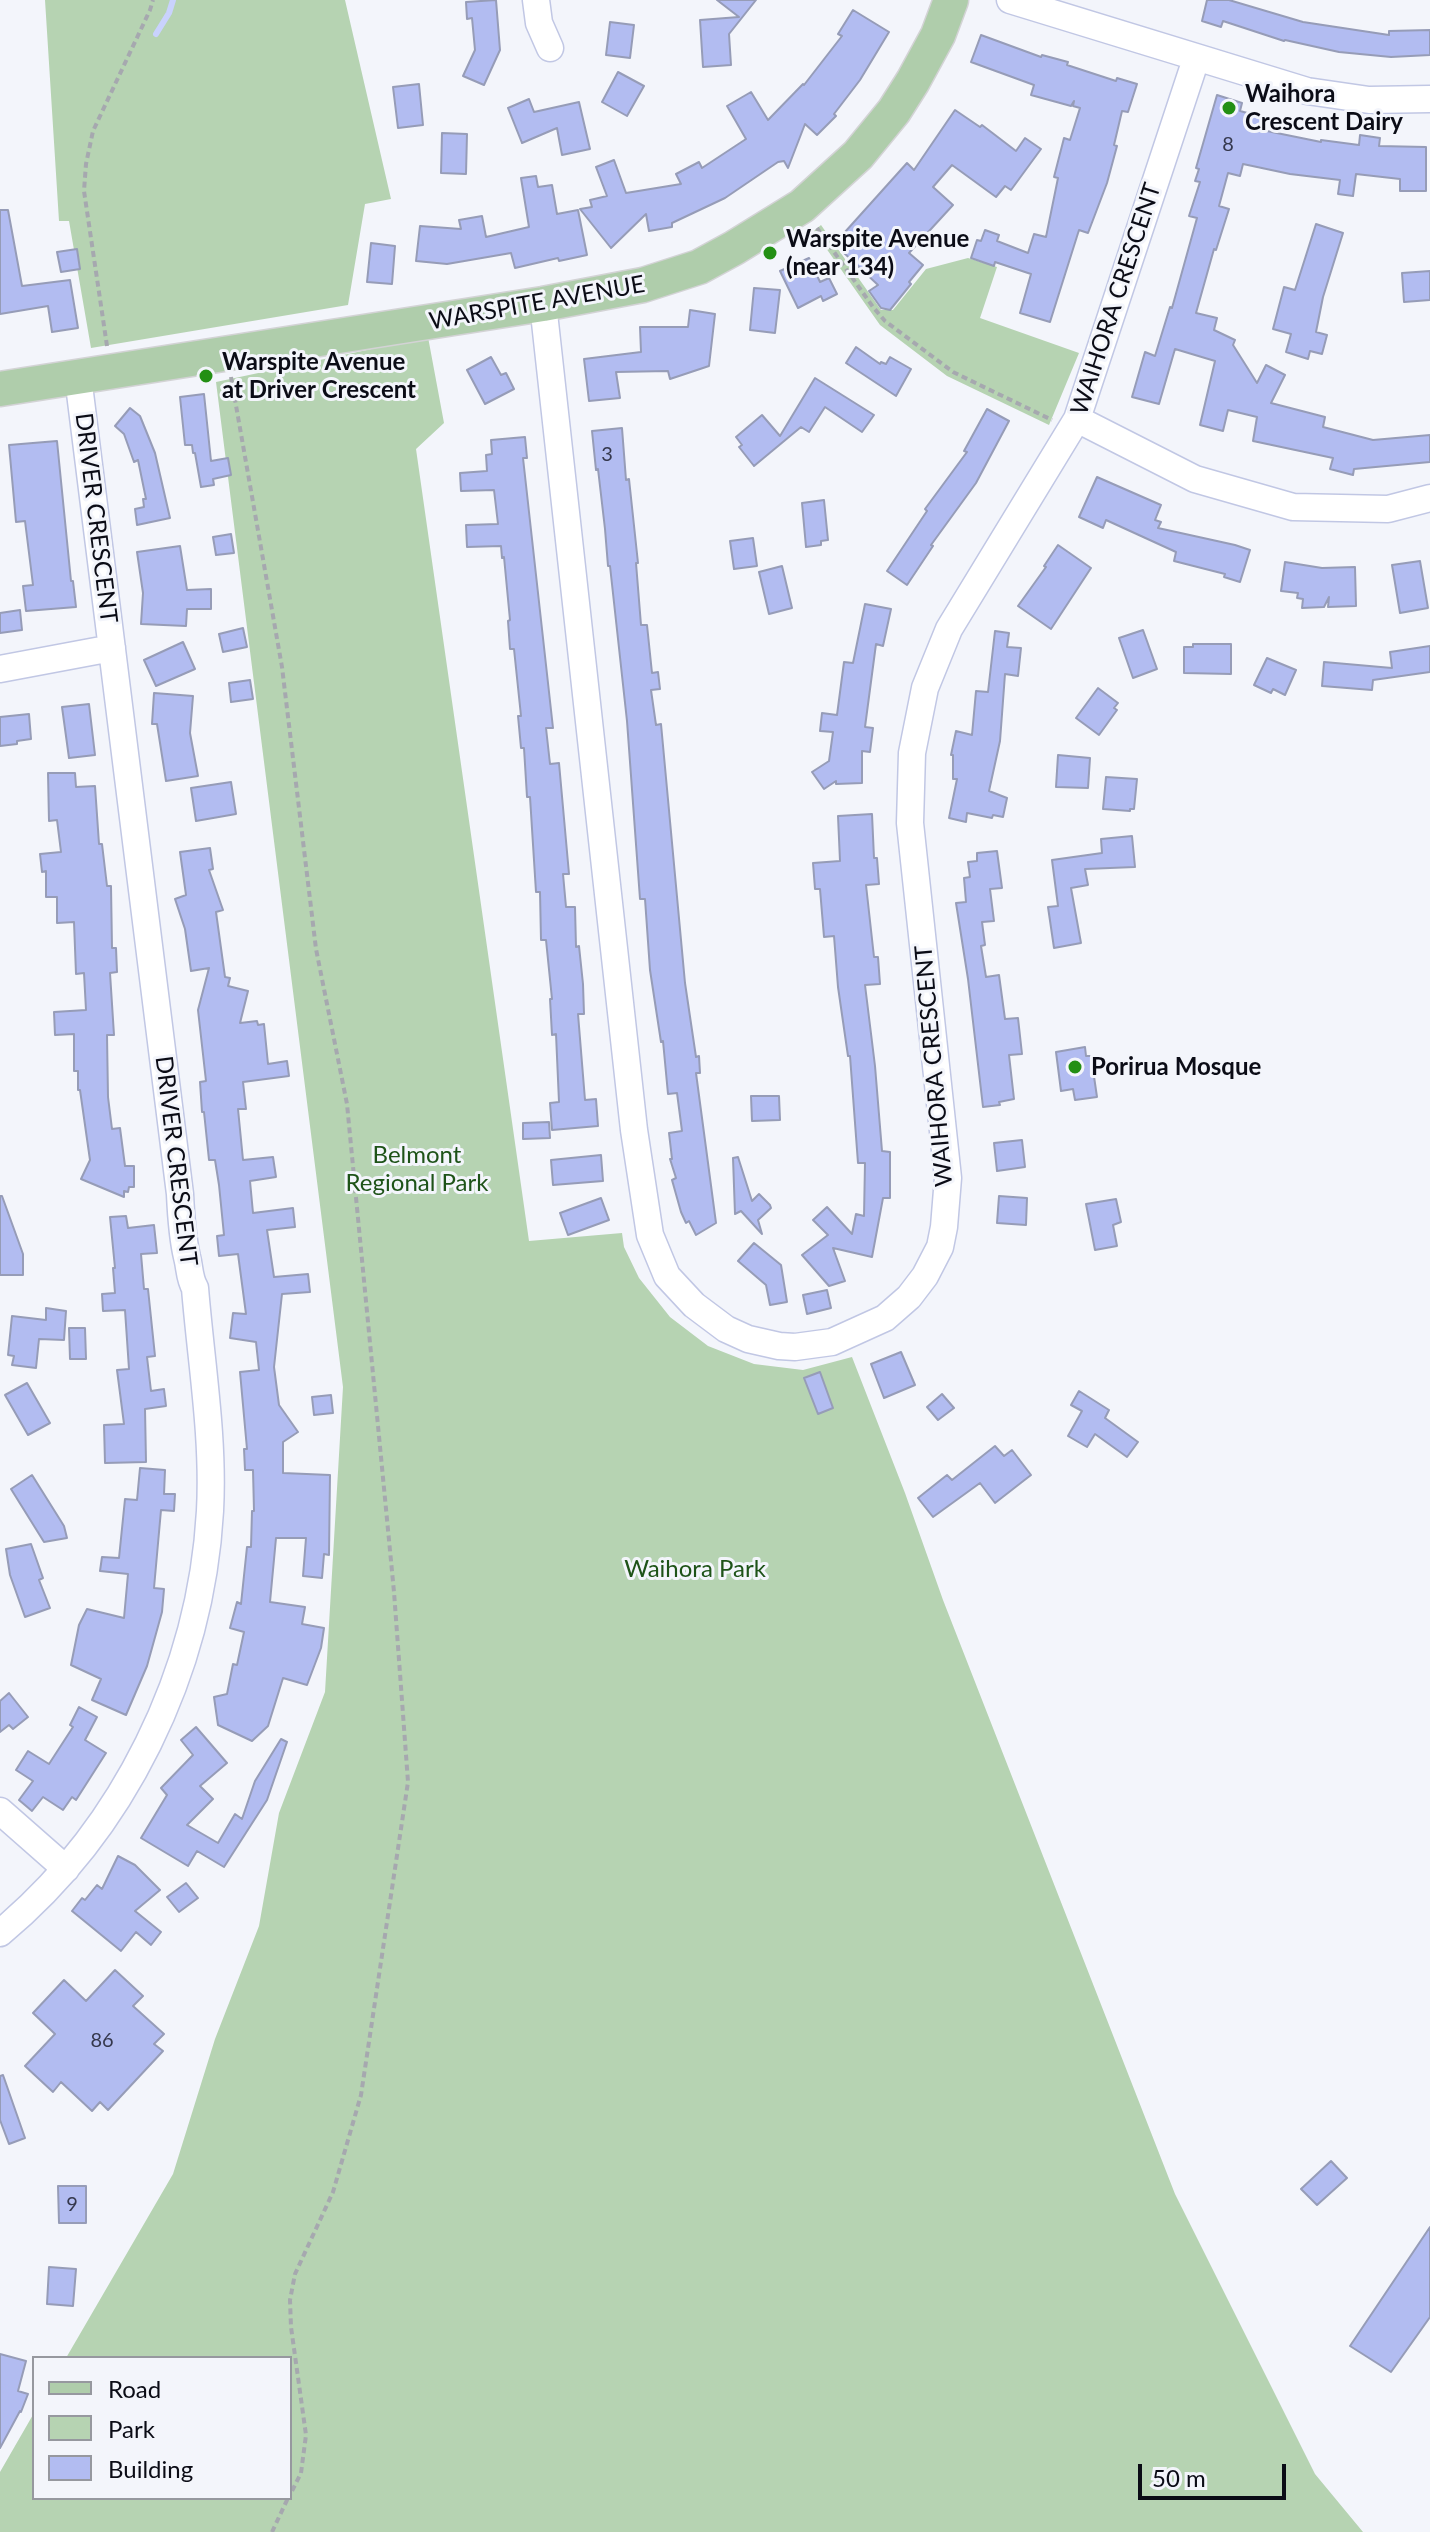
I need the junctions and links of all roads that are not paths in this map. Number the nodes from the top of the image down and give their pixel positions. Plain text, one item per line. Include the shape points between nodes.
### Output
1 (536, 0) edge
2 (951, 0) edge
3 (1010, 0) edge
4 (550, 48) dead end
5 (1196, 59) junction
6 (1430, 99) edge
7 (543, 304) junction
8 (94, 374) junction
9 (0, 389) edge
10 (1075, 425) junction
11 (1430, 498) edge
12 (112, 648) junction
13 (0, 669) edge
14 (0, 1811) edge
15 (66, 1869) junction
16 (0, 1933) edge

1 - 4 street
2 - 7 main road, WARSPITE AVENUE via 938,35 894,111 858,155 802,206 699,267 643,285
3 - 5 street
5 - 6 street via 1319,94
5 - 10 street, WAIHORA CRESCENT
7 - 8 main road, WARSPITE AVENUE
7 - 10 street, WAIHORA CRESCENT via 647,1222 667,1276 694,1305 726,1329 765,1344 832,1342 885,1318 909,1297 940,1247 948,1178 910,823 912,753 925,688 949,629
8 - 9 main road, WARSPITE AVENUE
8 - 12 street, DRIVER CRESCENT
10 - 11 street via 1195,479 1293,507 1388,509
12 - 13 street
12 - 15 street, DRIVER CRESCENT via 183,1244 195,1288 210,1511 199,1597 175,1682 131,1775
14 - 15 street
15 - 16 street, DRIVER CRESCENT

